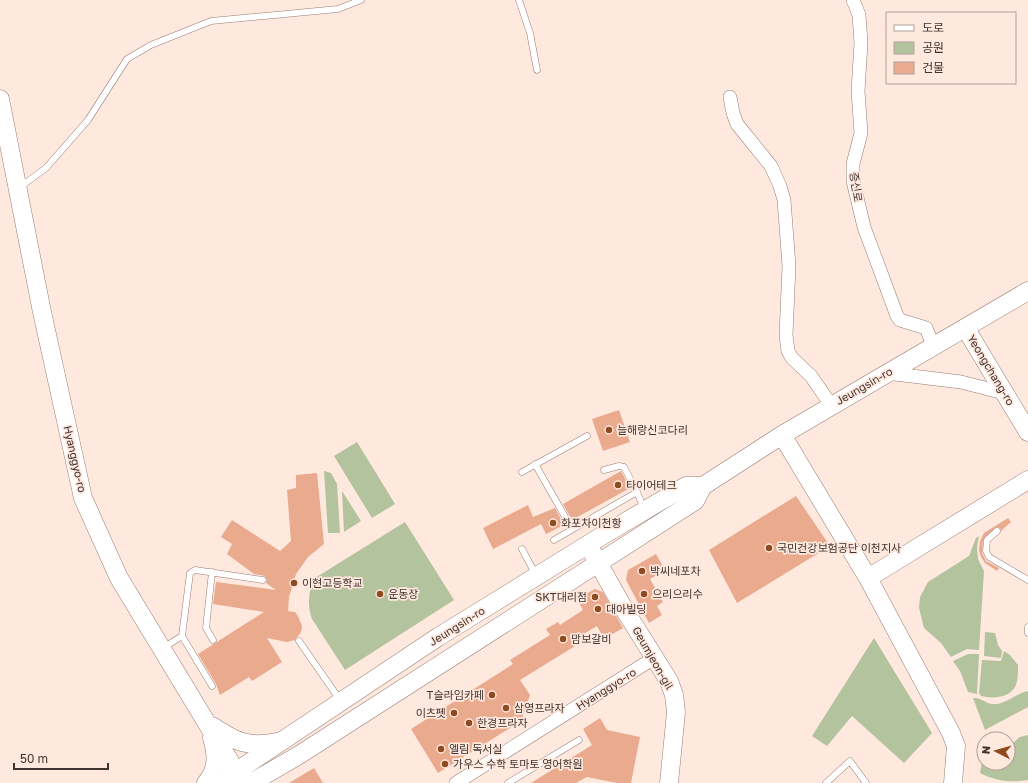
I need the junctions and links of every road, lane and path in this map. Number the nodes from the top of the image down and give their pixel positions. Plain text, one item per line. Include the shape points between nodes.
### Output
1 (361, 0) edge
2 (519, 0) edge
3 (853, 0) edge
4 (537, 70) dead end
5 (730, 96) dead end
6 (0, 99) edge
7 (17, 190) junction
8 (1028, 291) edge
9 (966, 329) junction
10 (934, 346) junction
11 (888, 373) junction
12 (1004, 393) junction
13 (831, 406) junction
14 (1028, 432) edge
15 (782, 435) junction
16 (587, 436) dead end
17 (535, 464) junction
18 (604, 470) dead end
19 (522, 472) dead end
20 (1028, 480) edge
21 (703, 486) junction
22 (637, 492) junction
23 (644, 510) junction
24 (594, 517) junction
25 (572, 529) junction
26 (997, 530) dead end
27 (605, 534) junction
28 (554, 540) dead end
29 (588, 544) junction
30 (522, 549) dead end
31 (598, 562) junction
32 (212, 572) junction
33 (537, 577) junction
34 (868, 578) junction
35 (263, 580) dead end
36 (1028, 580) edge
37 (1028, 628) edge
38 (1028, 633) edge
39 (182, 636) junction
40 (212, 640) dead end
41 (298, 640) dead end
42 (162, 648) junction
43 (654, 658) junction
44 (212, 686) dead end
45 (341, 701) junction
46 (208, 724) junction
47 (579, 740) dead end
48 (282, 741) junction
49 (240, 777) edge
50 (206, 783) edge
51 (219, 783) edge
52 (251, 783) edge
53 (456, 783) edge
54 (508, 783) edge
55 (669, 783) edge
56 (826, 783) edge
57 (866, 783) edge
58 (953, 783) edge

1 - 7 lane via 338,10 211,21 126,58 88,120 46,168
2 - 4 lane via 530,33
3 - 10 street, 증신로 via 861,27 858,91 861,133 852,174 861,216 897,316 900,320 926,328
5 - 13 street via 737,124 771,166 784,200 789,266 786,335 788,351 811,376
6 - 7 street, Hyanggyo-ro
7 - 42 street, Hyanggyo-ro via 83,498 119,578
8 - 9 street, Jeungsin-ro
9 - 10 street, Jeungsin-ro
9 - 12 street, Yeongchang-ro
10 - 11 street, Jeungsin-ro
11 - 12 street via 961,382
11 - 13 street, Jeungsin-ro
12 - 14 street, Yeongchang-ro
13 - 15 street, Jeungsin-ro
15 - 21 street, Jeungsin-ro
15 - 34 street
16 - 17 lane
17 - 19 lane
17 - 25 lane
18 - 22 lane via 624,467
20 - 34 street
21 - 23 street, Jeungsin-ro via 686,486
21 - 31 street, Jeungsin-ro via 695,501
22 - 23 lane
22 - 24 lane
23 - 27 street, Jeungsin-ro
24 - 25 lane
24 - 27 lane
25 - 28 lane
26 - 36 lane via 987,540 986,551 989,557
27 - 29 street, Jeungsin-ro
29 - 31 street, Geumjeon-gil
29 - 33 street, Jeungsin-ro
30 - 33 lane
31 - 43 street, Geumjeon-gil
31 - 52 street, Jeungsin-ro
32 - 35 lane
32 - 39 lane via 195,570 190,573
32 - 40 lane via 206,628
33 - 45 street, Jeungsin-ro via 438,637
34 - 58 street via 951,732 956,746
37 - 38 lane
39 - 42 lane
39 - 44 lane
41 - 45 lane
42 - 46 street, Hyanggyo-ro
43 - 53 street, Hyanggyo-ro
43 - 55 street, Geumjeon-gil via 669,681 674,695 676,712
45 - 48 street, Jeungsin-ro
46 - 48 street via 242,744 263,745
46 - 49 street, Hyanggyo-ro
46 - 50 street via 216,756 213,773
47 - 54 lane
48 - 49 street, Jeungsin-ro
49 - 51 street, Jeungsin-ro
56 - 57 lane via 850,761

